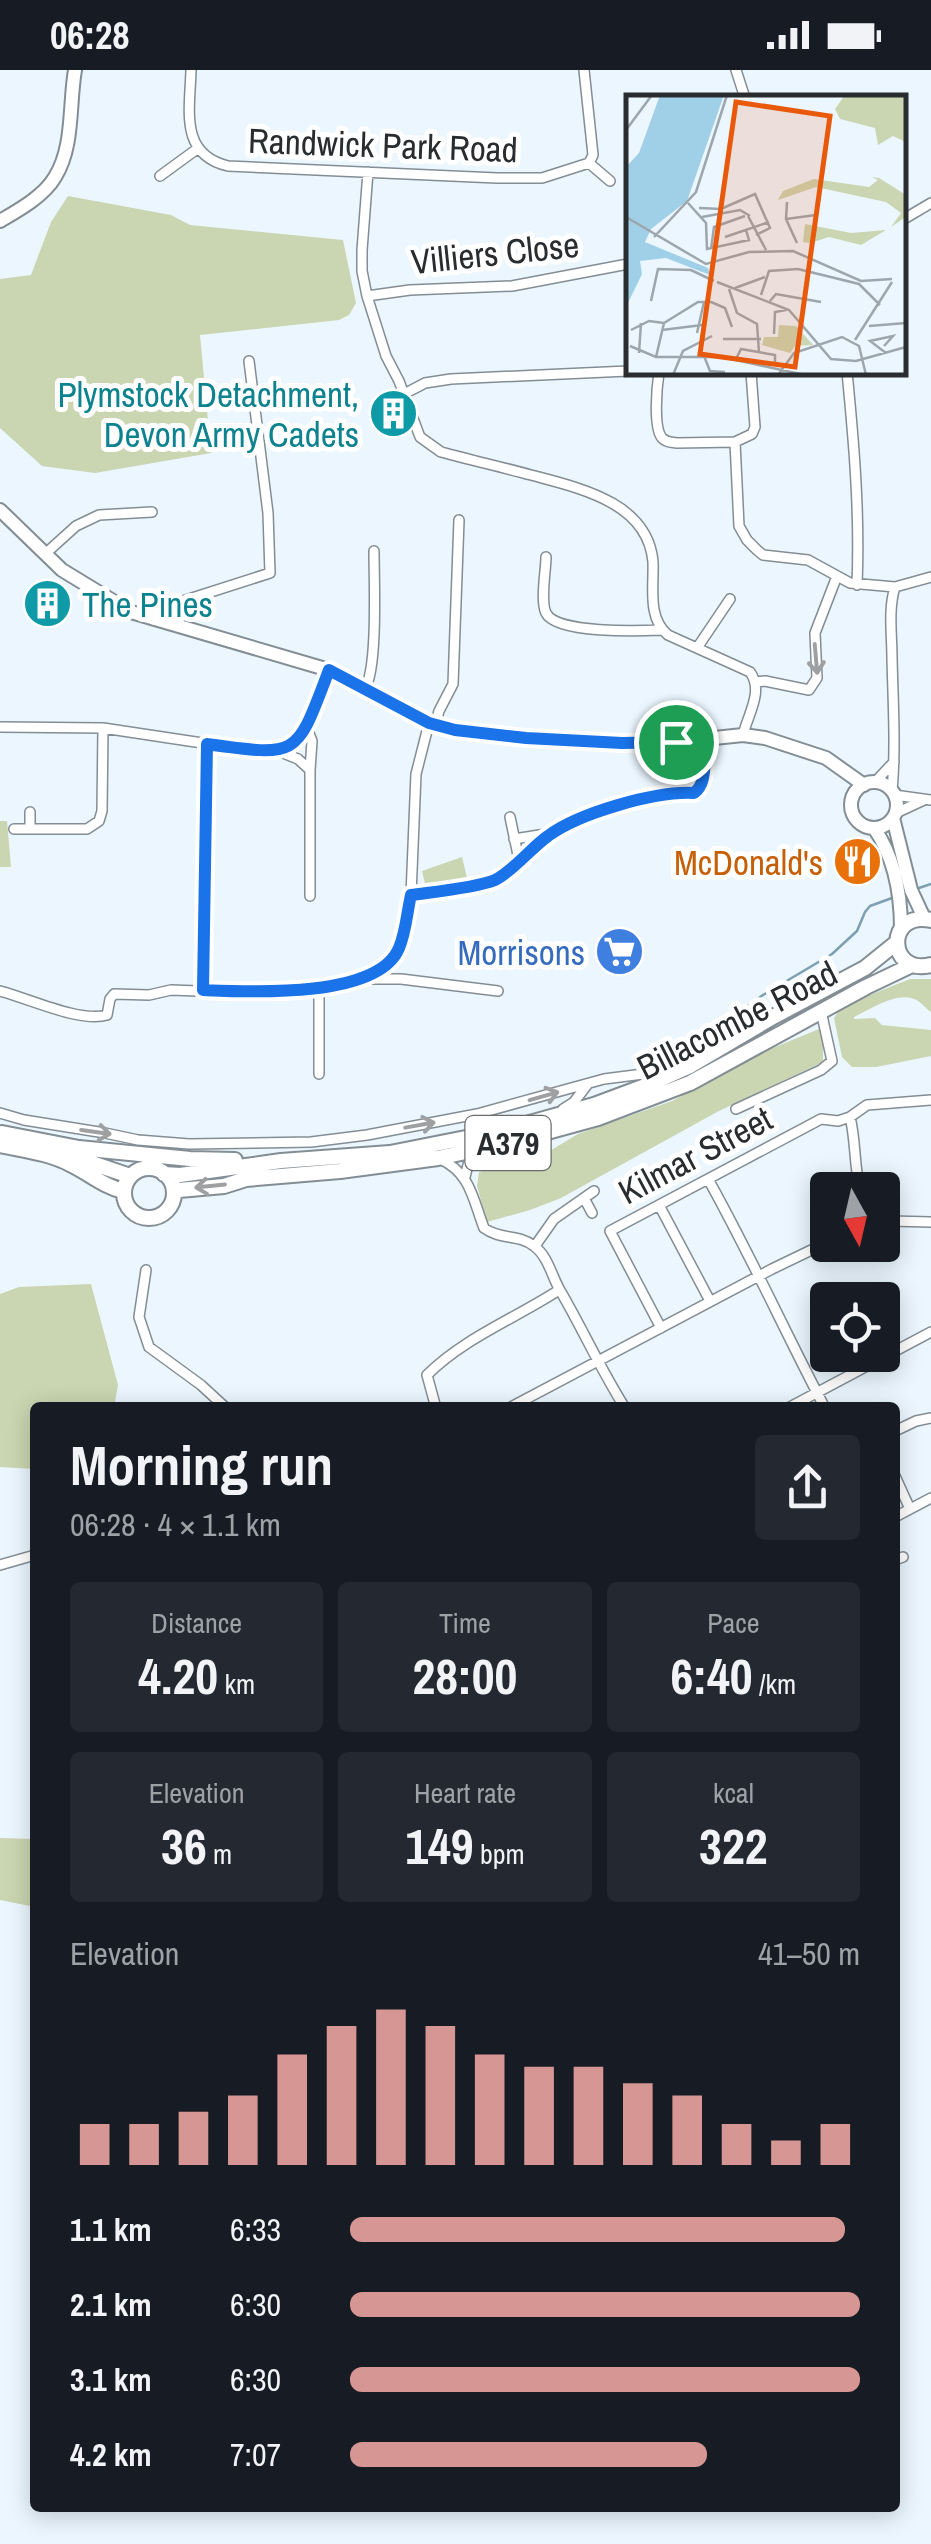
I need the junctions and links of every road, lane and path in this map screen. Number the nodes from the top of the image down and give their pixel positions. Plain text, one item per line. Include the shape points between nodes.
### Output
1 (75, 70) edge
2 (192, 70) edge
3 (584, 70) edge
4 (736, 70) edge
5 (743, 95) edge
6 (197, 149) junction
7 (590, 164) junction
8 (368, 172) junction
9 (160, 176) dead end
10 (610, 181) dead end
11 (931, 203) edge
12 (906, 218) edge
13 (0, 221) edge
14 (626, 264) edge
15 (368, 296) junction
16 (250, 361) dead end
17 (626, 371) edge
18 (658, 375) edge
19 (752, 375) edge
20 (846, 375) edge
21 (404, 394) junction
22 (734, 442) junction
23 (1, 512) edge
24 (152, 512) dead end
25 (458, 520) dead end
26 (374, 551) dead end
27 (45, 554) junction
28 (546, 557) dead end
29 (837, 576) junction
30 (931, 577) edge
31 (860, 586) junction
32 (895, 588) junction
33 (730, 599) dead end
34 (153, 620) junction
35 (661, 630) junction
36 (697, 648) junction
37 (329, 670) junction
38 (756, 682) junction
39 (365, 690) junction
40 (432, 724) junction
41 (0, 727) edge
42 (104, 728) junction
43 (307, 728) junction
44 (743, 736) junction
45 (676, 742) junction
46 (207, 744) junction
47 (278, 751) junction
48 (894, 762) junction
49 (838, 767) junction
50 (310, 770) junction
51 (870, 784) junction
52 (893, 793) junction
53 (853, 796) junction
54 (929, 800) edge
55 (30, 812) dead end
56 (894, 816) junction
57 (510, 817) dead end
58 (874, 828) junction
59 (14, 829) dead end
60 (30, 830) junction
61 (550, 833) junction
62 (514, 839) junction
63 (519, 860) junction
64 (411, 895) junction
65 (310, 896) dead end
66 (928, 919) edge
67 (898, 936) junction
68 (931, 964) edge
69 (912, 965) junction
70 (367, 976) junction
71 (319, 988) junction
72 (203, 990) junction
73 (0, 991) edge
74 (498, 991) dead end
75 (821, 1011) junction
76 (711, 1052) junction
77 (318, 1074) dead end
78 (588, 1084) junction
79 (931, 1100) edge
80 (736, 1109) dead end
81 (0, 1113) edge
82 (850, 1117) junction
83 (548, 1119) junction
84 (1, 1137) edge
85 (482, 1148) junction
86 (438, 1158) junction
87 (281, 1161) junction
88 (856, 1172) edge
89 (164, 1174) junction
90 (130, 1176) junction
91 (464, 1177) junction
92 (708, 1179) junction
93 (123, 1191) junction
94 (594, 1191) dead end
95 (174, 1193) junction
96 (584, 1198) junction
97 (658, 1205) junction
98 (592, 1213) dead end
99 (900, 1222) edge
100 (931, 1222) edge
101 (535, 1246) junction
102 (810, 1251) edge
103 (146, 1270) dead end
104 (759, 1275) junction
105 (559, 1290) junction
106 (710, 1302) junction
107 (661, 1328) junction
108 (931, 1332) edge
109 (595, 1362) junction
110 (817, 1392) junction
111 (219, 1402) edge
112 (434, 1402) edge
113 (529, 1402) edge
114 (621, 1402) edge
115 (799, 1402) edge
116 (822, 1402) edge
117 (931, 1418) edge
118 (900, 1429) edge
119 (900, 1487) edge
120 (931, 1498) edge
121 (910, 1509) junction
122 (900, 1514) edge
123 (30, 1557) edge
124 (0, 1565) edge

1 - 13 street via 67,146 55,179
2 - 6 street, Randwick Park Road
3 - 7 street
4 - 5 street
6 - 8 street, Randwick Park Road via 228,166
6 - 9 street
7 - 8 street, Randwick Park Road via 542,178
7 - 10 street
8 - 15 street via 362,271
11 - 12 street
14 - 15 street, Villiers Close via 512,286
15 - 21 street
16 - 34 street via 270,573 167,606
17 - 21 street via 450,380
18 - 22 street via 662,437
19 - 22 street via 755,427
20 - 31 street
21 - 35 street via 420,436 441,452 598,495 632,518 651,547
22 - 29 street via 739,526 747,540 763,555 808,560
23 - 27 street
24 - 27 street via 99,515
25 - 40 street via 453,684
26 - 39 street
27 - 34 street via 96,592
28 - 35 street via 540,572 551,619 590,629
29 - 31 street
29 -> 38 street via 815,633 815,685 809,690
30 - 32 street
31 - 32 street
32 - 48 street
33 - 36 street
34 - 37 street
35 - 36 street
36 - 38 street via 750,672
37 - 39 street
37 - 43 street
38 - 44 street
39 - 40 street
40 - 45 street via 526,738
40 - 64 street via 416,774
41 - 42 street
42 - 46 street
42 - 60 street via 99,821 87,830
43 - 47 street
43 - 50 street
44 - 45 street
44 - 49 street via 808,750
45 - 61 street via 676,749 705,757 700,789 641,798
46 - 47 street
46 - 72 street
47 - 50 street
48 - 51 street
48 - 52 street
49 - 51 street
49 - 53 street
50 - 65 street
51 - 52 street
51 - 53 street
52 - 54 street
52 - 56 street
53 - 58 street via 854,816
54 - 56 street
55 - 60 street
56 - 58 street
56 - 66 street via 911,890
57 - 62 street
58 - 67 street via 900,897
59 - 60 street
61 - 62 street
61 - 63 street
62 - 63 street
63 - 64 street via 496,880
64 - 70 street via 398,950
66 - 67 main road, A379 via 915,919
67 - 69 main road via 898,952
67 - 76 main road, Billacombe Road / A379 via 865,968
68 - 69 main road, A379
69 - 75 main road, Billacombe Road / A379
70 - 71 street
70 - 74 street
71 - 72 street
71 - 77 street
72 - 73 street via 114,994 100,1018
75 - 80 street via 832,1061
75 - 85 main road, Billacombe Road / A379 via 646,1101
76 - 78 street, Billacombe Road via 651,1073
76 - 83 main road, Billacombe Road / A379 via 645,1086
81 -> 78 street, Billacombe Road via 138,1140 311,1142 477,1114
78 - 83 street, Billacombe Road
79 - 82 street, Kilmar Street via 867,1105
82 - 88 street
82 - 92 street, Kilmar Street via 821,1119
83 - 87 main road, Billacombe Road / A379 via 390,1152
84 - 87 main road, Billacombe Road via 190,1159
84 - 90 main road, Billacombe Road / A379
84 - 93 main road, Billacombe Road / A379
85 - 86 main road, Billacombe Road / A379
85 - 91 street
86 - 91 street
86 -> 95 main road, Billacombe Road / A379
87 - 89 main road, Billacombe Road / A379
89 - 90 main road, Billacombe Road / A379 via 145,1168
89 - 95 main road
90 - 93 main road
91 - 101 street via 484,1228
92 - 97 street, Kilmar Street
92 - 104 street
93 - 95 main road, Billacombe Road / A379 via 132,1213 148,1219 163,1214
94 - 96 street
96 - 98 street
96 - 101 street via 554,1219
97 - 106 street
97 - 107 street, Kilmar Street via 610,1231
99 - 100 street
101 - 105 street
102 - 104 street
103 - 111 street via 139,1317 149,1347
104 - 106 street
104 - 110 street
105 - 109 street
105 - 112 street via 447,1355 427,1374
106 - 107 street
107 - 109 street
108 - 110 street
109 - 113 street
109 - 114 street
110 - 115 street
110 - 116 street
117 - 118 street
119 - 121 street
120 - 121 street
121 - 122 street
123 - 124 street

